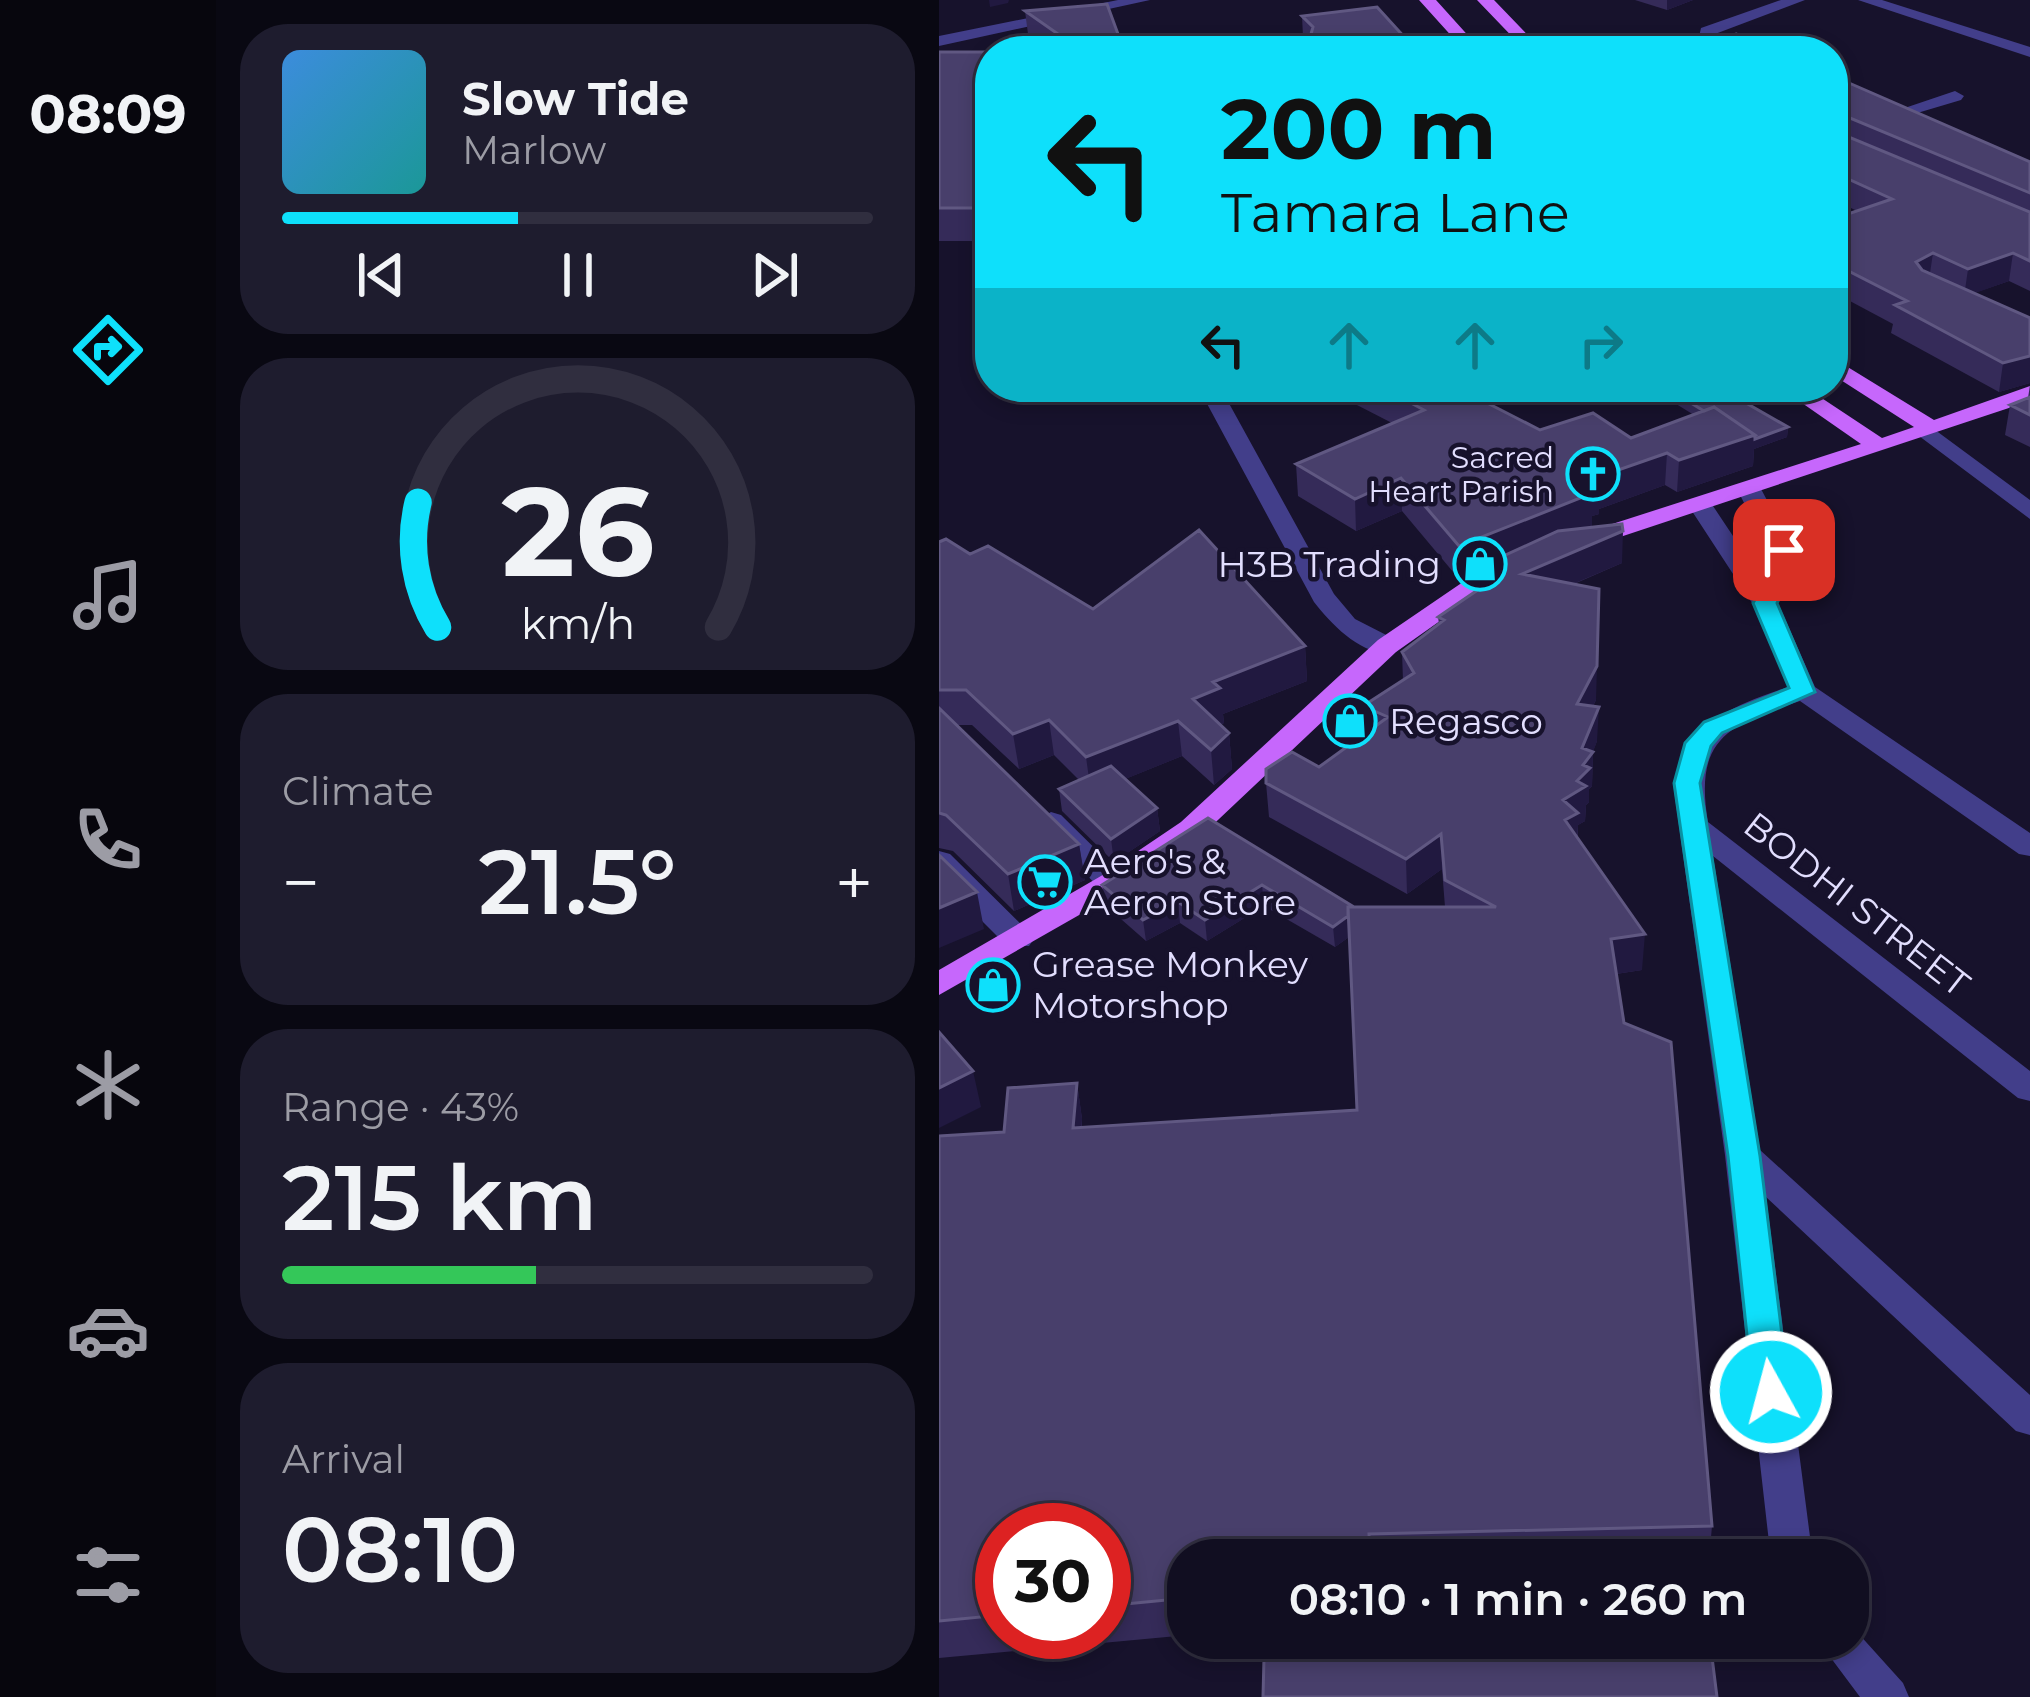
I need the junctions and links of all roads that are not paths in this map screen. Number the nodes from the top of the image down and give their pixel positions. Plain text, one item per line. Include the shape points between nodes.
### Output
1 (1142, 0) edge
2 (1427, 0) edge
3 (1486, 0) edge
4 (1797, 0) edge
5 (1867, 0) edge
6 (1460, 36) edge
7 (1521, 36) edge
8 (1706, 36) edge
9 (939, 41) edge
10 (2030, 52) edge
11 (1955, 96) dead end
12 (1927, 134) edge
13 (1848, 375) edge
14 (2030, 393) edge
15 (1217, 402) edge
16 (1813, 402) edge
17 (1903, 411) junction
18 (1849, 426) junction
19 (1929, 430) junction
20 (1879, 446) junction
21 (1749, 489) junction
22 (1700, 505) junction
23 (2030, 512) edge
24 (1765, 603) junction
25 (1387, 646) junction
26 (1803, 692) junction
27 (1029, 800) edge
28 (1693, 825) junction
29 (2030, 847) edge
30 (939, 861) edge
31 (1112, 883) junction
32 (1018, 939) junction
33 (939, 983) edge
34 (2030, 1089) edge
35 (1744, 1156) junction
36 (2030, 1419) edge
37 (1790, 1539) edge
38 (1855, 1659) edge
39 (1887, 1697) edge

1 - 9 street
2 - 6 main road
3 - 7 main road
4 - 8 street
5 - 10 street
11 - 12 street via 1878,113
13 - 17 main road
14 - 19 main road
15 - 25 street via 1323,597 1346,625
16 - 18 main road
17 - 18 main road
17 - 19 main road
18 - 20 main road
19 - 20 main road
19 - 23 street
20 - 21 main road
21 - 22 main road
21 - 24 street via 1786,560
22 - 24 street
22 - 25 main road via 1551,552 1472,587
24 - 26 street
25 - 31 main road via 1191,829
26 - 28 street via 1740,714 1698,743 1687,783
26 - 29 street
27 - 31 street
28 - 34 street, BODHI STREET
28 - 35 street
30 - 32 street
31 - 32 main road
32 - 33 main road
35 - 36 street
35 - 37 street
38 - 39 street

